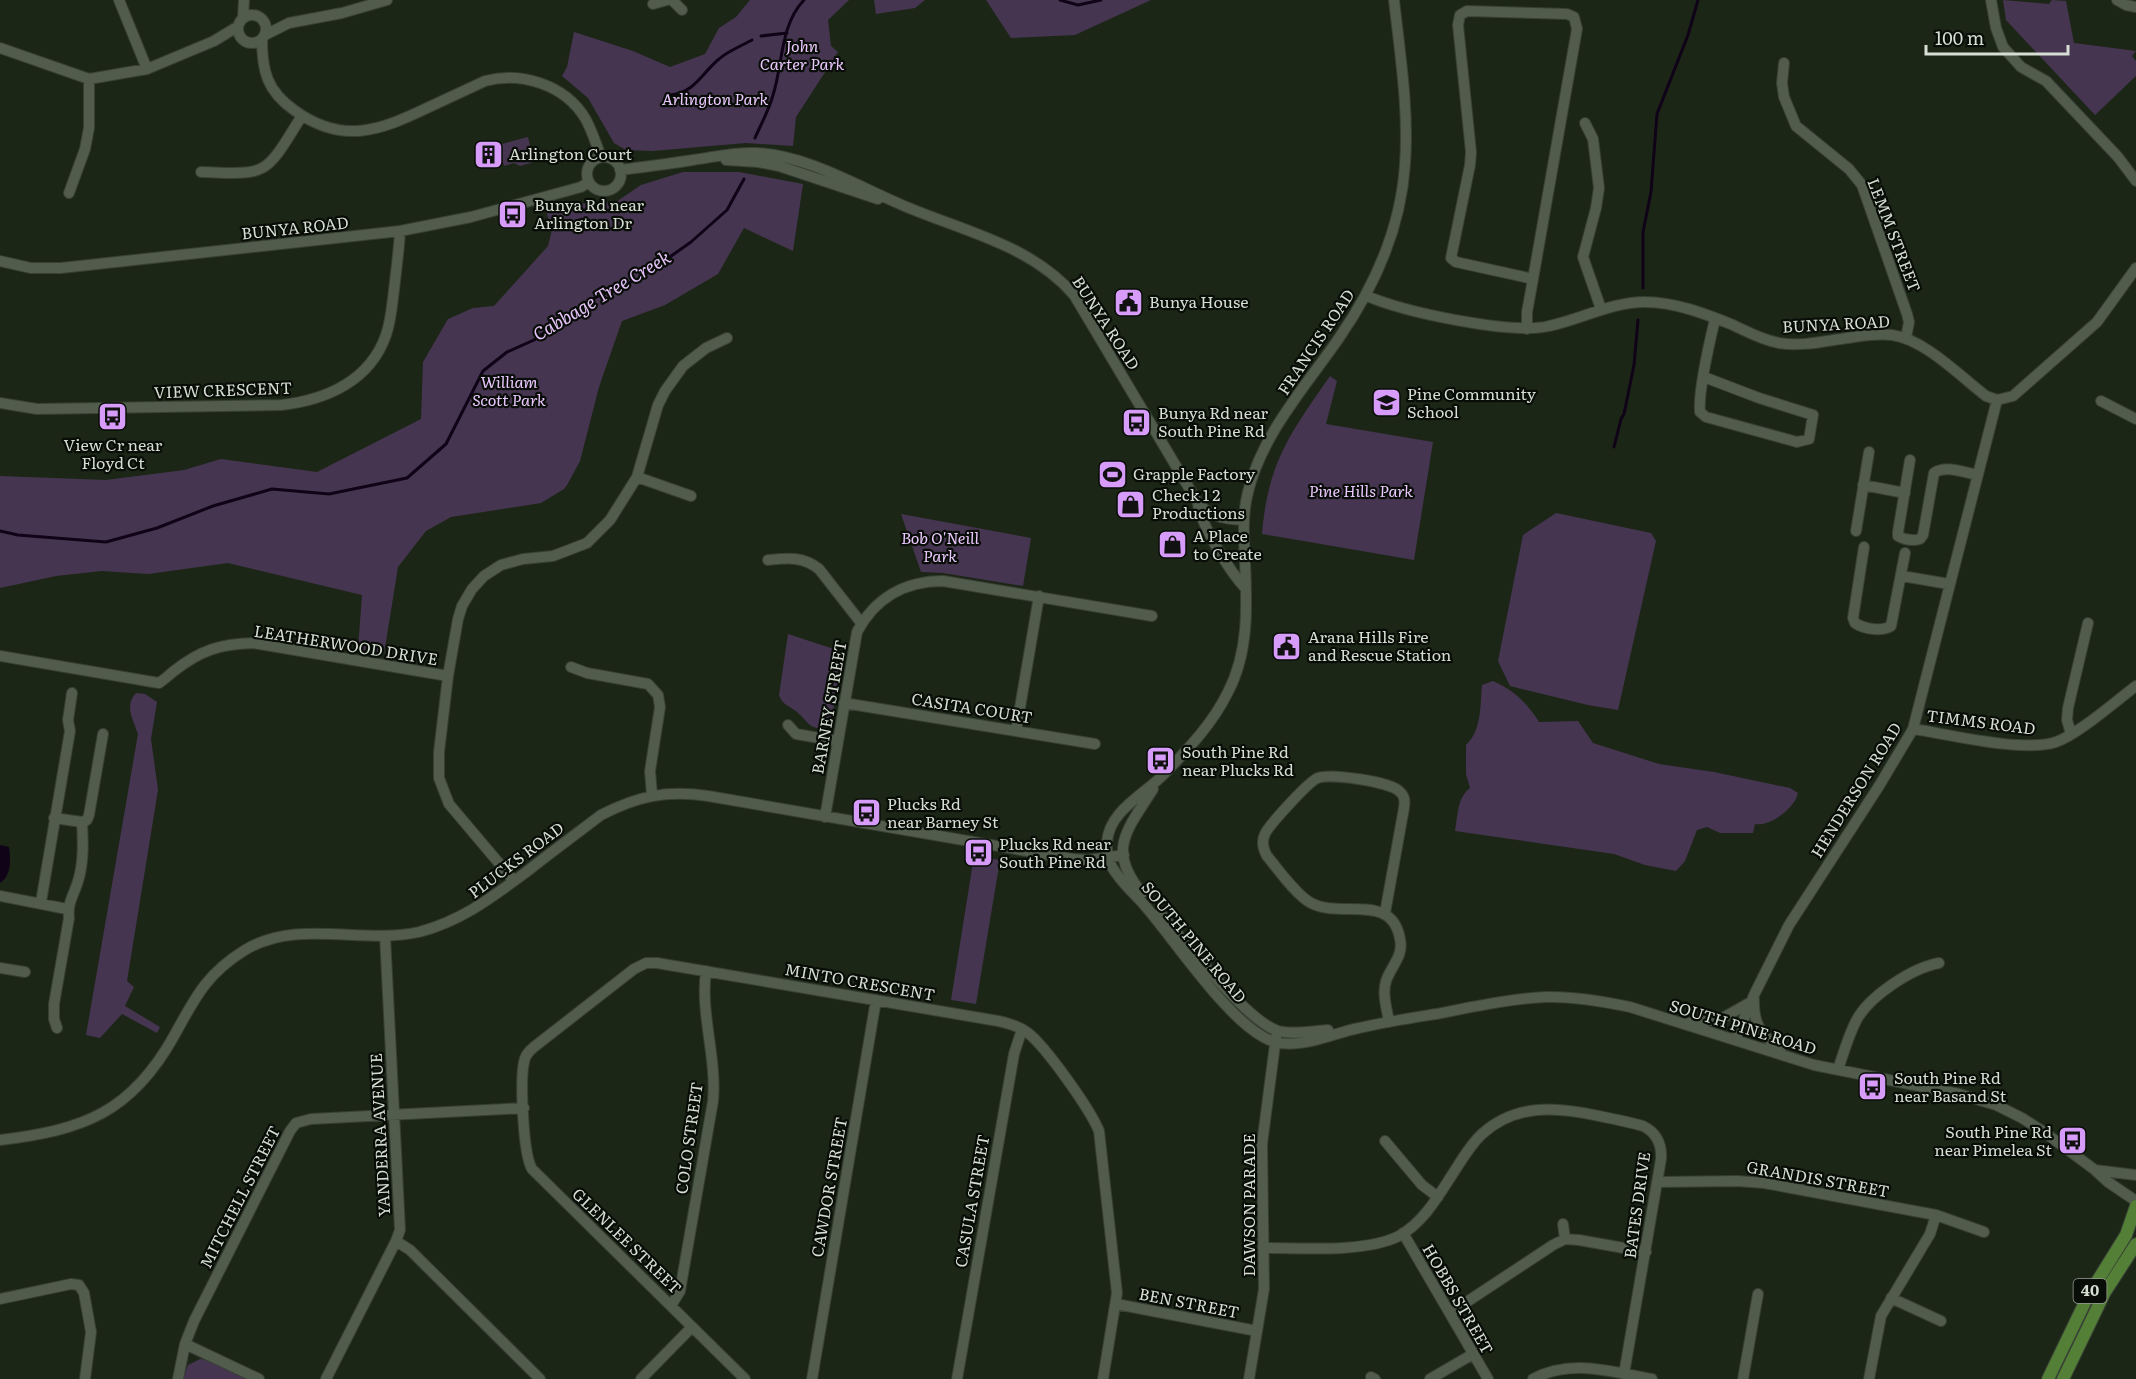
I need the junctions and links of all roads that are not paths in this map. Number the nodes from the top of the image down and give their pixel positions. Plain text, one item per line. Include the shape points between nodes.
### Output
1 (119, 0) edge
2 (245, 0) edge
3 (387, 0) edge
4 (666, 0) edge
5 (672, 0) edge
6 (1394, 0) edge
7 (1991, 0) edge
8 (2116, 0) edge
9 (653, 4) dead end
10 (2136, 7) edge
11 (682, 10) dead end
12 (254, 17) junction
13 (289, 23) junction
14 (237, 27) junction
15 (263, 37) junction
16 (214, 40) junction
17 (244, 41) junction
18 (0, 48) edge
19 (1784, 63) dead end
20 (262, 64) junction
21 (147, 69) junction
22 (89, 79) junction
23 (302, 116) junction
24 (1586, 123) dead end
25 (601, 157) junction
26 (620, 170) junction
27 (201, 172) dead end
28 (2136, 182) edge
29 (589, 183) junction
30 (69, 193) dead end
31 (400, 231) junction
32 (0, 261) edge
33 (2135, 273) edge
34 (1533, 279) junction
35 (1367, 296) junction
36 (1601, 309) junction
37 (1715, 319) junction
38 (1527, 329) junction
39 (727, 338) dead end
40 (1906, 338) junction
41 (1704, 377) junction
42 (1997, 400) junction
43 (2101, 401) dead end
44 (0, 403) edge
45 (2136, 419) edge
46 (1869, 452) dead end
47 (1910, 460) dead end
48 (1977, 475) junction
49 (637, 477) junction
50 (1863, 485) junction
51 (1905, 493) junction
52 (692, 496) dead end
53 (1198, 503) junction
54 (1243, 520) junction
55 (1856, 531) dead end
56 (1864, 547) dead end
57 (1905, 553) dead end
58 (768, 560) dead end
59 (1902, 576) junction
60 (1949, 584) junction
61 (1246, 589) junction
62 (1040, 596) junction
63 (1152, 616) dead end
64 (2088, 623) dead end
65 (861, 624) junction
66 (0, 656) edge
67 (571, 667) dead end
68 (448, 676) junction
69 (2136, 686) edge
70 (72, 693) dead end
71 (844, 703) junction
72 (788, 725) dead end
73 (1912, 729) junction
74 (1016, 730) junction
75 (103, 734) dead end
76 (2071, 734) junction
77 (837, 741) junction
78 (1095, 744) dead end
79 (1158, 780) junction
80 (652, 795) junction
81 (825, 817) junction
82 (54, 818) junction
83 (82, 822) junction
84 (1124, 855) junction
85 (1108, 857) junction
86 (514, 881) junction
87 (0, 896) edge
88 (41, 902) junction
89 (68, 909) junction
90 (1385, 913) junction
91 (385, 936) junction
92 (1939, 963) dead end
93 (0, 968) edge
94 (706, 971) junction
95 (26, 972) dead end
96 (1753, 998) junction
97 (876, 1000) junction
98 (1389, 1022) junction
99 (1679, 1023) junction
100 (57, 1028) dead end
101 (1022, 1029) junction
102 (1276, 1036) junction
103 (1735, 1040) junction
104 (1783, 1055) junction
105 (1838, 1070) junction
106 (524, 1108) junction
107 (394, 1114) junction
108 (0, 1140) edge
109 (1385, 1141) dead end
110 (2096, 1170) junction
111 (2136, 1175) edge
112 (1658, 1182) junction
113 (1438, 1197) junction
114 (2136, 1201) edge
115 (2136, 1206) edge
116 (1936, 1215) junction
117 (1563, 1224) dead end
118 (1984, 1232) dead end
119 (1403, 1233) junction
120 (1565, 1239) junction
121 (396, 1241) junction
122 (2136, 1244) edge
123 (1263, 1248) junction
124 (1646, 1252) junction
125 (1758, 1294) dead end
126 (1892, 1298) junction
127 (0, 1299) edge
128 (1116, 1304) junction
129 (671, 1306) junction
130 (1450, 1313) junction
131 (1941, 1321) dead end
132 (692, 1327) junction
133 (1257, 1331) junction
134 (185, 1344) junction
135 (1473, 1354) junction
136 (1624, 1374) junction
137 (85, 1379) edge
138 (178, 1379) edge
139 (259, 1379) edge
140 (326, 1379) edge
141 (540, 1379) edge
142 (641, 1379) edge
143 (745, 1379) edge
144 (812, 1379) edge
145 (957, 1379) edge
146 (1103, 1379) edge
147 (1249, 1379) edge
148 (1430, 1379) edge
149 (1488, 1379) edge
150 (1533, 1379) edge
151 (1652, 1379) edge
152 (1743, 1379) edge
153 (1869, 1379) edge
154 (2048, 1379) edge
155 (2063, 1379) edge

1 - 21 street
2 - 12 street
3 - 13 street
4 - 9 street
5 - 11 street
6 - 35 street, FRANCIS ROAD via 1405,111 1405,165 1393,228
7 - 28 street via 1999,40 2015,62 2046,81
8 - 10 street
12 - 13 street
12 - 14 street
12 - 15 street via 266,27
13 - 15 street
14 - 16 street
14 - 17 street
15 - 17 street via 258,42
15 - 20 street
16 - 17 street
16 - 21 street
17 - 20 street
18 - 22 street
19 - 40 street, LEMM STREET via 1784,97 1796,126 1849,169 1862,185 1907,314
20 - 23 street via 275,92
21 - 22 street
22 - 30 street via 89,128
23 - 25 street via 325,127 366,131 392,125 485,81 523,79 542,84 573,104 584,117
23 - 27 street via 273,160 261,170
24 - 36 street via 1593,139 1599,188 1583,257
25 - 26 street via 611,159
25 - 29 street via 588,167
26 - 29 street via 619,181 612,188 602,191
26 - 53 street, BUNYA ROAD via 723,153 781,156 857,183 901,205 1011,248 1048,270 1074,295
29 - 31 street, BUNYA ROAD via 471,217
31 - 32 street, BUNYA ROAD via 61,268 31,268
31 - 44 street, VIEW CRESCENT via 389,324 382,345 354,380 327,395 281,405 37,409
33 - 42 street via 2097,322 2013,396
34 - 34 street via 1576,21 1567,14 1463,12 1458,25 1470,159 1451,258
34 - 38 street
35 - 38 street, BUNYA ROAD via 1434,315
35 - 54 street, FRANCIS ROAD via 1267,444 1255,468
36 - 37 street, BUNYA ROAD via 1659,302
36 - 38 street, BUNYA ROAD via 1548,327
37 - 40 street, BUNYA ROAD via 1781,344 1874,334
37 - 41 street
39 - 49 street via 682,366 665,391
40 - 42 street, BUNYA ROAD
41 - 41 street via 1699,406 1706,417 1797,442 1809,439 1813,415
42 - 48 street, HENDERSON ROAD
43 - 45 street
46 - 50 street
47 - 51 street
48 - 51 street via 1945,469 1934,473 1923,535 1914,541 1898,536
48 - 60 street, HENDERSON ROAD
49 - 52 street
49 - 68 street via 610,520 587,543 553,556 501,565 472,588 458,619
50 - 51 street
50 - 55 street
53 - 54 street, BUNYA ROAD via 1212,515
53 - 61 street, BUNYA ROAD via 1200,518
54 - 61 street, FRANCIS ROAD
56 - 59 street via 1853,615 1856,624 1885,629 1891,626
57 - 59 street
58 - 65 street via 791,558 812,563
59 - 60 street
60 - 73 street, HENDERSON ROAD
61 - 79 street, SOUTH PINE ROAD via 1246,626 1233,682 1205,729
62 - 63 street, BARNEY STREET
62 - 65 street, BARNEY STREET via 926,581 881,599
62 - 74 street
64 - 76 street via 2067,714
65 - 71 street, BARNEY STREET
66 - 68 street, LEATHERWOOD DRIVE via 159,683 210,648 253,643
67 - 80 street via 648,684 658,695 660,707 650,771
68 - 86 street via 439,778 449,804
69 - 76 street, TIMMS ROAD
70 - 82 street via 70,731
71 - 74 street, CASITA COURT
71 - 77 street, BARNEY STREET
72 - 77 street via 796,734
73 - 76 street, TIMMS ROAD via 2015,745 2056,742
73 - 96 street, HENDERSON ROAD via 1880,786 1789,925
74 - 78 street, CASITA COURT
75 - 83 street via 89,814
77 - 81 street, BARNEY STREET
79 - 84 street, SOUTH PINE ROAD via 1128,826
79 - 85 street, SOUTH PINE ROAD via 1114,820 1107,838
80 - 81 street, PLUCKS ROAD via 686,792
80 - 86 street, PLUCKS ROAD via 601,815
81 - 85 street, PLUCKS ROAD via 1073,859
82 - 83 street
82 - 88 street
83 - 89 street via 84,848
84 - 85 street, PLUCKS ROAD
84 - 102 street, SOUTH PINE ROAD via 1132,880 1147,899 1240,1003
85 - 102 street, SOUTH PINE ROAD via 1117,875 1214,990 1250,1028 1266,1038
86 - 91 street, PLUCKS ROAD via 479,907 449,922 418,932
87 - 88 street
88 - 89 street
89 - 100 street via 54,1004
90 - 90 street via 1313,904 1265,854 1263,840 1267,830 1317,778 1335,776 1389,785 1404,796
90 - 98 street via 1395,924 1401,944 1385,988
91 - 107 street, YANDERRA AVENUE
91 - 108 street, PLUCKS ROAD via 288,935 246,950 206,982 159,1060 124,1099 80,1125
92 - 105 street via 1909,974 1871,1002 1857,1019
93 - 95 street
94 - 97 street, MINTO CRESCENT
94 - 106 street, MINTO CRESCENT via 651,963 634,969 529,1051 524,1063
94 - 129 street, COLO STREET via 713,1101 680,1291
96 - 99 street via 1719,1020
96 - 103 street, HENDERSON ROAD
96 - 104 street via 1754,1017 1760,1030
97 - 101 street, MINTO CRESCENT via 998,1021
97 - 144 street, CAWDOR STREET
98 - 99 street, SOUTH PINE ROAD via 1547,997 1605,1002
98 - 102 street, SOUTH PINE ROAD via 1298,1043
99 - 103 street, SOUTH PINE ROAD
101 - 128 street, MINTO CRESCENT via 1041,1047 1099,1131 1117,1279
101 - 145 street, CASULA STREET via 1014,1054
102 - 123 street, DAWSON PARADE via 1262,1144
103 - 104 street, SOUTH PINE ROAD
104 - 105 street, SOUTH PINE ROAD
105 - 110 street, SOUTH PINE ROAD via 1996,1105 2032,1124
106 - 107 street
106 - 129 street, GLENLEE STREET via 526,1149 532,1170
107 - 121 street, YANDERRA AVENUE via 400,1223
107 - 134 street, MITCHELL STREET via 296,1123
109 - 113 street via 1422,1185
110 - 111 street, SOUTH PINE ROAD
110 - 114 street, SOUTH PINE ROAD
112 - 113 street, BATES DRIVE via 1661,1146 1647,1128 1573,1111 1540,1109 1505,1119 1482,1134
112 - 116 street, GRANDIS STREET via 1764,1184
112 - 124 street, BATES DRIVE
113 - 119 street, BATES DRIVE
115 - 154 main road, 40 via 2126,1235 2088,1296
116 - 118 street, GRANDIS STREET
116 - 126 street via 1930,1234
117 - 120 street
119 - 123 street, BATES DRIVE via 1369,1246
119 - 130 street, HOBBS STREET
120 - 124 street
120 - 130 street
121 - 140 street
121 - 141 street
122 - 155 main road, 40 via 2105,1292
123 - 133 street, DAWSON PARADE via 1264,1289
124 - 136 street, BATES DRIVE
125 - 152 street
126 - 131 street
126 - 153 street via 1881,1316
127 - 137 street via 81,1283 91,1332
128 - 133 street, BEN STREET
128 - 146 street, MINTO CRESCENT
129 - 132 street, GLENLEE STREET
130 - 135 street, HOBBS STREET
132 - 142 street
132 - 143 street, GLENLEE STREET
133 - 147 street, DAWSON PARADE
134 - 138 street, MITCHELL STREET
134 - 139 street
135 - 148 street
135 - 149 street, HOBBS STREET
136 - 150 street via 1568,1367
136 - 151 street

